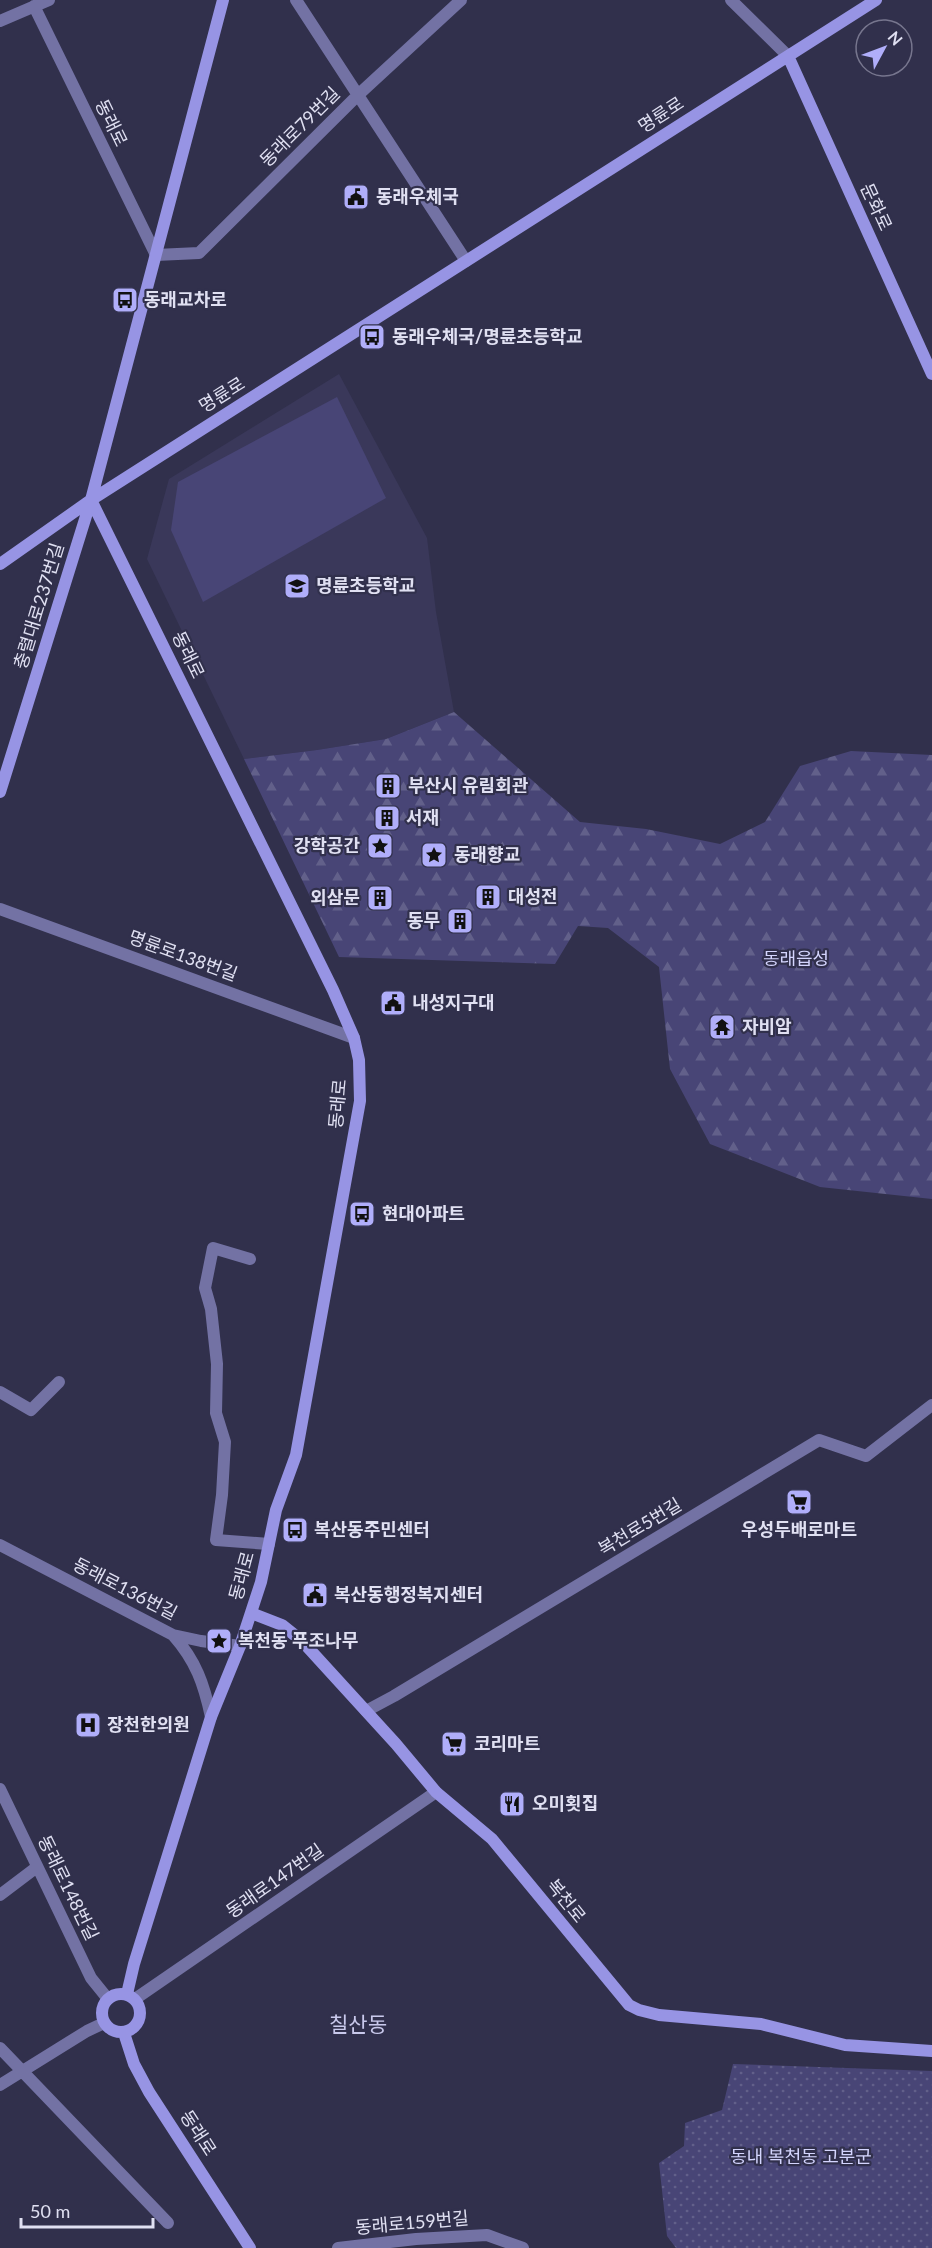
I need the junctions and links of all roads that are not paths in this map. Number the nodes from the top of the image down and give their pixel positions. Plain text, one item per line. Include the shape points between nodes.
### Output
1 (49, 0) edge
2 (224, 0) edge
3 (297, 0) edge
4 (461, 0) edge
5 (731, 0) edge
6 (876, 0) edge
7 (34, 6) junction
8 (0, 21) edge
9 (788, 56) junction
10 (358, 95) junction
11 (156, 255) junction
12 (466, 261) junction
13 (932, 374) edge
14 (91, 500) junction
15 (0, 564) edge
16 (0, 792) edge
17 (0, 909) edge
18 (354, 1038) junction
19 (250, 1259) dead end
20 (59, 1382) dead end
21 (0, 1392) edge
22 (932, 1405) edge
23 (269, 1544) junction
24 (0, 1545) edge
25 (251, 1613) junction
26 (173, 1635) junction
27 (240, 1646) junction
28 (366, 1711) junction
29 (211, 1717) junction
30 (0, 1789) edge
31 (436, 1792) junction
32 (38, 1867) junction
33 (0, 1895) edge
34 (131, 1997) junction
35 (108, 1999) junction
36 (104, 2023) junction
37 (124, 2033) junction
38 (0, 2048) edge
39 (932, 2050) edge
40 (21, 2071) junction
41 (0, 2085) edge
42 (168, 2223) dead end
43 (250, 2248) edge
44 (338, 2248) edge
45 (523, 2248) edge

1 - 7 street
2 - 11 main road
3 - 10 street
4 - 10 street, 동래로79번길
5 - 9 street
6 - 9 main road, 명륜로
7 - 8 street
7 - 11 street, 동래로
9 - 12 main road, 명륜로
9 - 13 main road, 문화로
10 - 11 street, 동래로79번길 via 199,253
10 - 12 street
11 - 14 main road
12 - 14 main road, 명륜로
14 - 15 main road, 명륜로
14 - 16 main road, 충렬대로237번길
14 - 18 main road, 동래로
17 - 18 street, 명륜로138번길
18 - 23 main road, 동래로 via 360,1101 296,1455 276,1510
19 - 23 street via 213,1248 206,1288 217,1364 216,1413 225,1442 216,1540
20 - 21 street via 31,1410
22 - 28 street, 복천로5번길 via 866,1456 819,1440
23 - 25 main road, 동래로
24 - 26 street, 동래로136번길
25 - 27 main road, 동래로
25 - 28 main road, 복천로 via 282,1625 302,1641
26 - 27 street, 동래로136번길
26 - 29 street via 196,1666
27 - 29 main road, 동래로
28 - 31 main road, 복천로
29 - 34 main road, 동래로 via 134,1964
30 - 32 street, 동래로148번길
31 - 34 street, 동래로147번길
31 - 39 main road, 복천로 via 492,1839 629,2005 659,2015 761,2024 844,2045
32 - 33 street
32 - 35 street, 동래로148번길 via 91,1978
34 - 35 main road via 117,1994
34 - 37 main road, 동래로 via 141,2009 140,2020 134,2029
35 - 36 main road via 103,2006
36 - 37 main road via 112,2031
36 - 40 street
37 - 43 main road, 동래로 via 149,2092
38 - 40 street
40 - 41 street
40 - 42 street
44 - 45 street, 동래로159번길 via 487,2235

